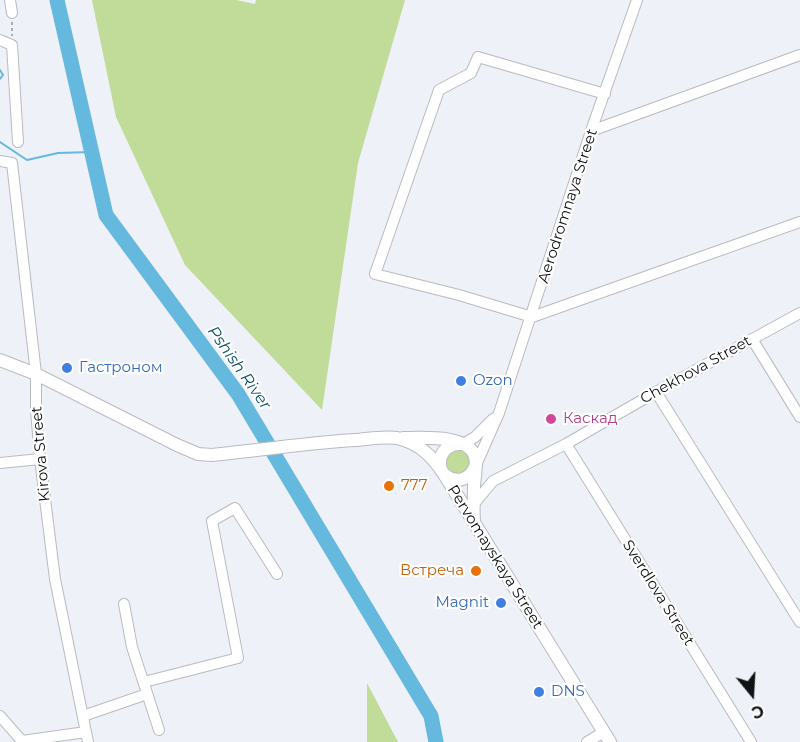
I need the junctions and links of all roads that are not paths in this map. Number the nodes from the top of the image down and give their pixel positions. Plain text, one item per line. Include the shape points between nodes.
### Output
1 (10, 0) edge
2 (637, 0) edge
3 (12, 13) road end
4 (0, 40) edge
5 (800, 55) edge
6 (605, 94) junction
7 (591, 131) junction
8 (18, 142) dead end
9 (0, 161) edge
10 (800, 222) edge
11 (800, 314) edge
12 (531, 318) junction
13 (752, 339) junction
14 (0, 360) edge
15 (36, 374) junction
16 (656, 392) junction
17 (499, 413) junction
18 (800, 417) edge
19 (395, 438) junction
20 (463, 444) junction
21 (566, 444) junction
22 (40, 459) junction
23 (0, 463) edge
24 (476, 465) junction
25 (443, 472) junction
26 (473, 505) junction
27 (474, 523) junction
28 (277, 574) dead end
29 (124, 604) dead end
30 (800, 622) edge
31 (144, 682) junction
32 (147, 694) junction
33 (0, 716) edge
34 (83, 716) junction
35 (159, 730) dead end
36 (87, 737) edge
37 (607, 737) edge
38 (37, 740) edge
39 (22, 741) edge
40 (10, 742) edge
41 (587, 742) edge
42 (751, 742) edge

1 - 3 street
2 - 6 street, Aerodromnaya Street
4 - 8 street via 12,45
5 - 7 street
6 - 7 street, Aerodromnaya Street
6 - 12 street via 478,57 471,73 438,90 375,274
7 - 12 street, Aerodromnaya Street
9 - 15 street, Kirova Street via 12,163
10 - 12 street
11 - 13 street, Chekhova Street
12 - 17 street, Aerodromnaya Street
13 - 16 street, Chekhova Street
13 - 18 street
14 - 15 main road
15 - 19 main road, Pervomayskaya Street via 198,454
15 - 22 street, Kirova Street
16 - 21 street, Chekhova Street
16 - 30 street
17 - 20 street, Aerodromnaya Street
17 - 24 street, Aerodromnaya Street
19 - 20 main road via 440,438
19 - 25 main road, Pervomayskaya Street via 421,448
20 - 24 main road via 472,450
20 - 25 main road via 446,448 440,458
21 - 26 street, Chekhova Street via 493,481
21 - 42 street, Sverdlova Street
22 - 23 street
22 - 34 street, Kirova Street via 56,579
24 - 25 main road via 470,475 460,480 448,478
24 - 26 main road
25 - 27 main road, Pervomayskaya Street
26 - 27 main road
27 - 37 main road, Pervomayskaya Street
28 - 31 street via 236,508 212,521 238,658
29 - 31 street
31 - 32 street
32 - 34 street
32 - 35 street
33 - 39 street
34 - 36 street, Kirova Street
36 - 38 street
37 - 41 street
38 - 39 street
39 - 40 street

